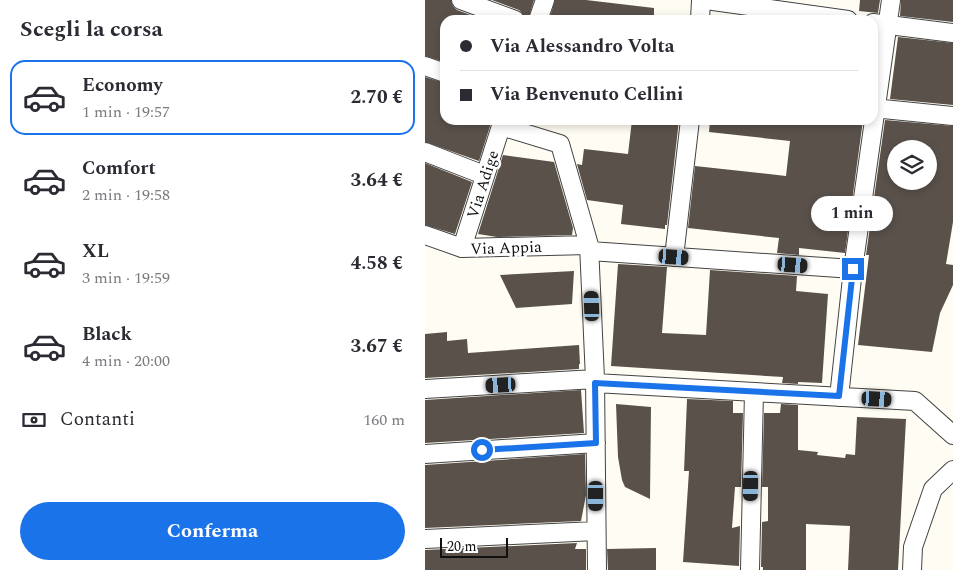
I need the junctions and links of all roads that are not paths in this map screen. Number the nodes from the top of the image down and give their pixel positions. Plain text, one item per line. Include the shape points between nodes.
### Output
1 (461, 0) edge
2 (545, 0) edge
3 (701, 0) edge
4 (706, 0) edge
5 (891, 0) edge
6 (502, 15) edge
7 (540, 15) edge
8 (700, 15) edge
9 (812, 15) edge
10 (880, 25) edge
11 (953, 33) edge
12 (878, 53) edge
13 (425, 66) edge
14 (440, 71) edge
15 (878, 108) edge
16 (953, 116) edge
17 (501, 125) edge
18 (508, 125) edge
19 (689, 125) edge
20 (872, 125) edge
21 (425, 152) edge
22 (484, 175) junction
23 (425, 235) edge
24 (462, 248) junction
25 (590, 248) junction
26 (674, 257) junction
27 (853, 269) junction
28 (595, 381) junction
29 (425, 389) edge
30 (754, 392) junction
31 (839, 396) junction
32 (953, 434) edge
33 (596, 443) junction
34 (425, 454) edge
35 (953, 470) edge
36 (596, 531) junction
37 (425, 540) edge
38 (597, 570) edge
39 (750, 570) edge
40 (912, 570) edge

1 - 6 street
2 - 7 street
3 - 8 street
4 - 9 street
5 - 10 street
10 - 11 street
10 - 12 street
13 - 14 street
15 - 16 street
17 - 22 street, Via Adige
18 - 25 street via 560,144
19 - 26 street
20 - 27 street
21 - 22 street
22 - 24 street, Via Adige
23 - 24 street, Via Appia
24 - 25 street, Via Appia
25 - 26 street, Via Appia
25 - 28 street
26 - 27 street, Via Appia
27 - 31 street
28 - 29 street
28 - 30 street
28 - 33 street
30 - 31 street
30 - 39 street
31 - 32 street via 915,401
33 - 34 street
33 - 36 street
35 - 40 street via 933,489 913,547
36 - 37 street
36 - 38 street

